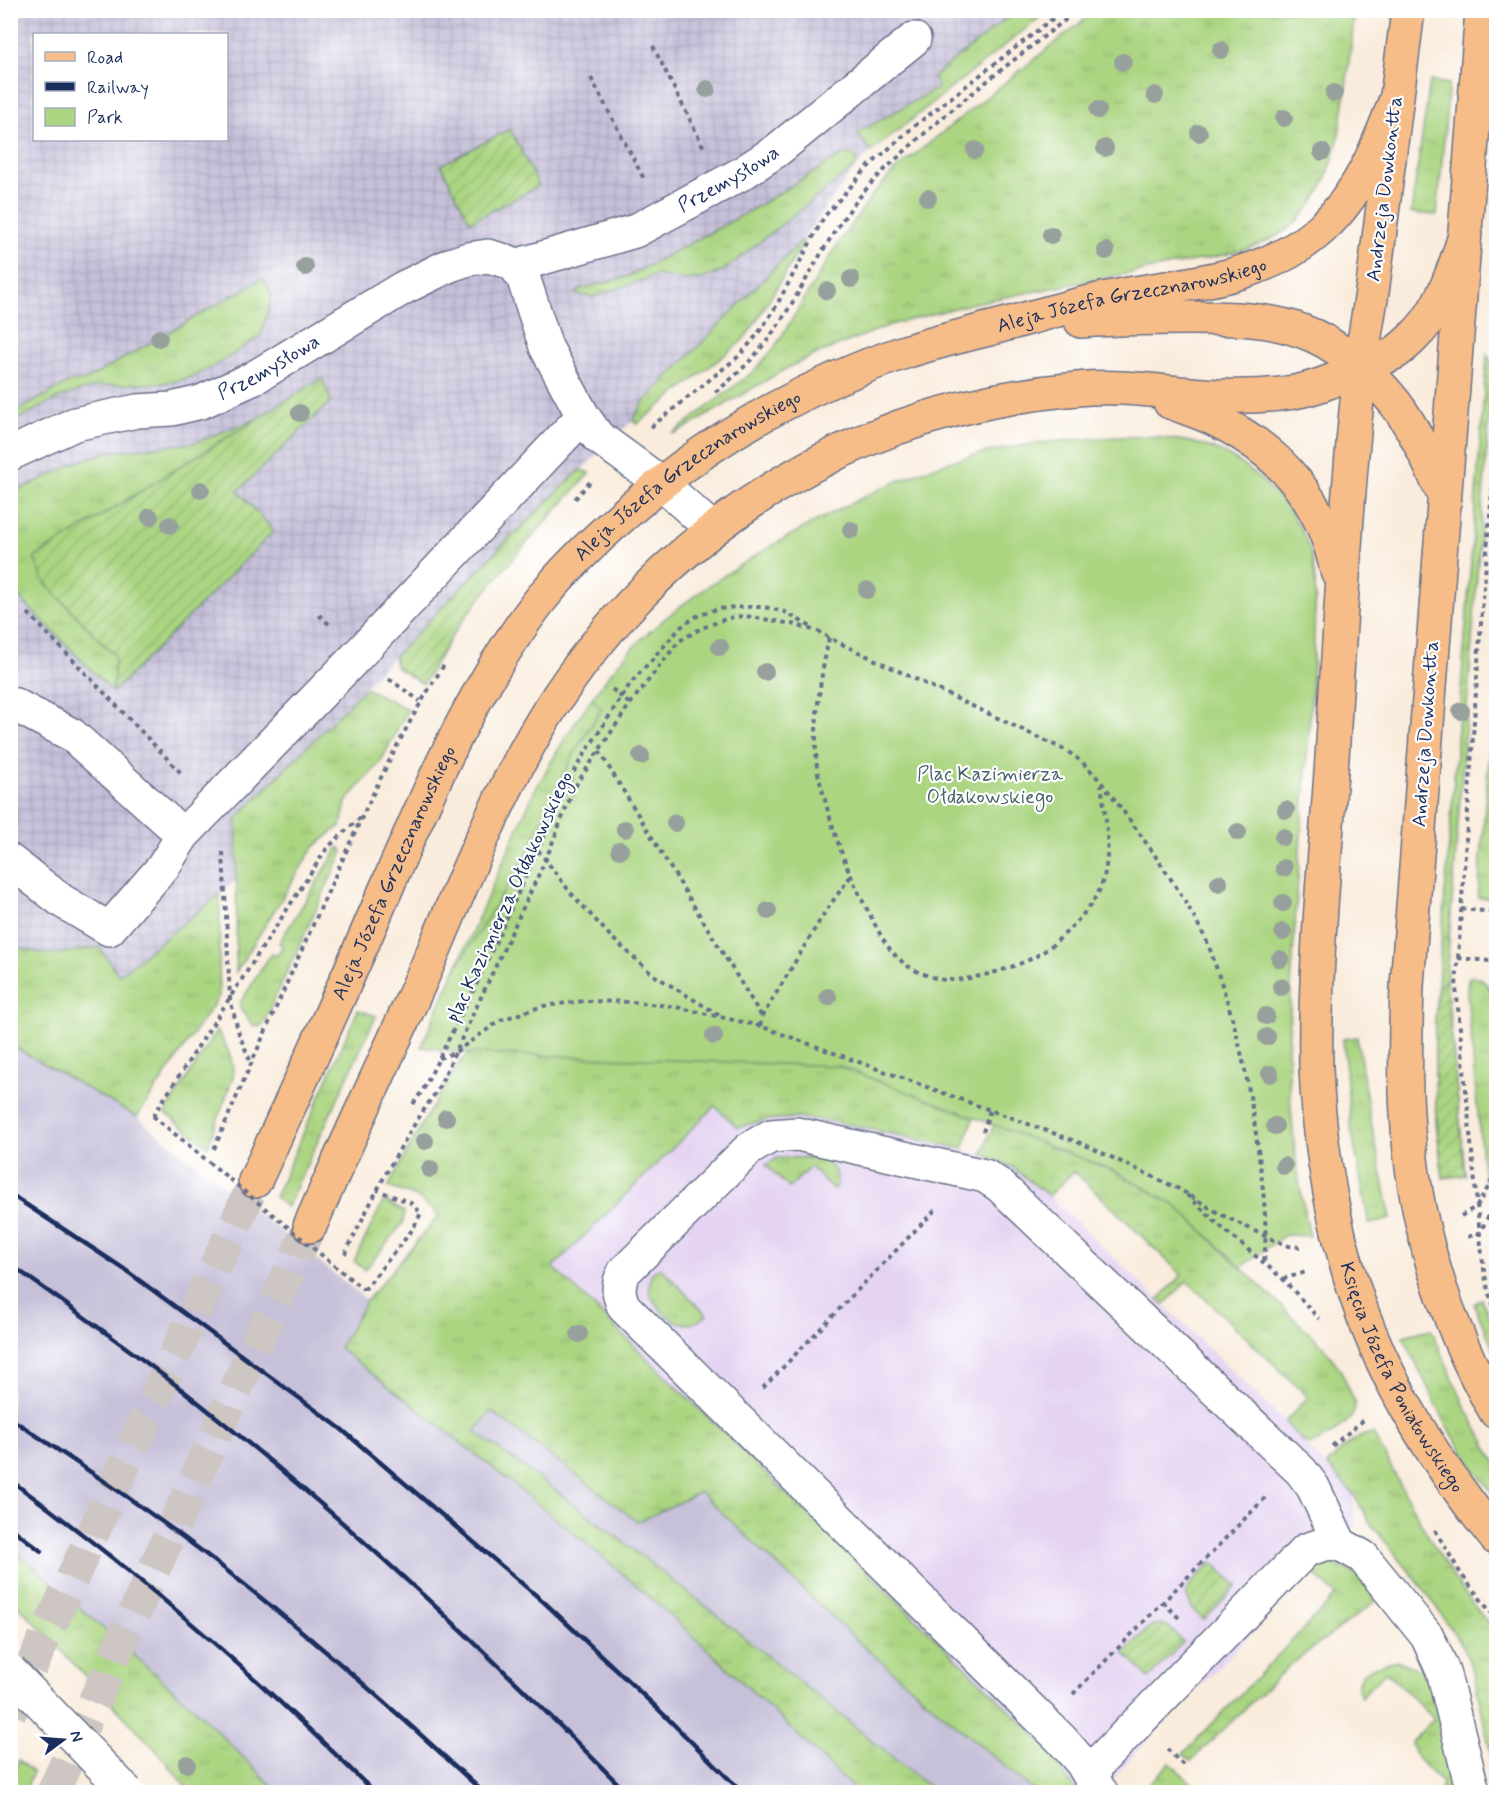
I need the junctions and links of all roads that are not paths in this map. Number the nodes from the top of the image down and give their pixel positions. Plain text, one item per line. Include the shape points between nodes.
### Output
1 (1408, 10) edge
2 (1482, 10) edge
3 (914, 39) dead end
4 (1396, 99) junction
5 (1464, 239) junction
6 (515, 266) junction
7 (988, 329) junction
8 (1360, 368) junction
9 (1126, 387) junction
10 (583, 416) junction
11 (10, 454) edge
12 (661, 483) junction
13 (1445, 497) junction
14 (712, 529) junction
15 (1342, 598) junction
16 (10, 708) edge
17 (183, 835) junction
18 (10, 861) edge
19 (255, 1181) tunnel mouth
20 (310, 1226) tunnel mouth
21 (1341, 1239) joint
22 (1497, 1412) edge
23 (1497, 1538) edge
24 (1340, 1544) junction
25 (10, 1671) edge
26 (1099, 1790) edge
27 (127, 1792) edge
28 (1473, 1792) edge

1 - 4 main road, Andrzeja Dowkontta
2 - 5 main road, Andrzeja Dowkontta
3 - 6 street, Przemysłowa via 776,151 741,174 635,231
4 - 7 main road, Aleja Józefa Grzecznarowskiego via 1375,154 1348,200 1316,235 1290,252 1231,276 1097,300
4 - 8 main road, Andrzeja Dowkontta
5 - 8 main road, Andrzeja Dowkontta via 1447,290 1425,325 1396,351
5 - 13 main road, Andrzeja Dowkontta
6 - 10 street via 523,277 546,347
6 - 11 street, Przemysłowa via 488,256 450,265 402,288 252,379 201,402 75,424
7 - 8 main road via 1115,318 1263,321 1303,331 1334,347
7 - 12 main road, Aleja Józefa Grzecznarowskiego via 897,355 785,403 717,443
8 - 9 main road via 1294,392 1220,396
8 - 13 main road via 1397,405
8 - 15 main road, Andrzeja Dowkontta
9 - 14 main road via 1084,388 990,400 908,423 821,460
9 - 15 main road via 1217,420 1283,466 1321,519 1333,552
10 - 12 street via 598,437
10 - 17 street
12 - 14 street
12 - 19 main road, Aleja Józefa Grzecznarowskiego via 561,576 500,658 425,803
13 - 22 main road, Andrzeja Dowkontta via 1407,985 1407,1114 1414,1179 1441,1287 1466,1351
14 - 20 main road via 621,615 532,738
15 - 21 main road, Andrzeja Dowkontta via 1320,932 1316,1058 1324,1151
16 - 17 street via 15,705 72,735
17 - 18 street via 164,867 109,929 62,902
21 - 23 main road, Księcia Józefa Poniatowskiego via 1359,1303 1396,1385 1436,1456
24 - 26 street via 1306,1550 1100,1761 1094,1774
24 - 26 street via 1301,1472 999,1185 985,1176 797,1134 771,1136 749,1149 624,1272 618,1289 624,1307 1071,1749
24 - 28 street via 1363,1557 1427,1636 1443,1671
25 - 27 street, bridge

